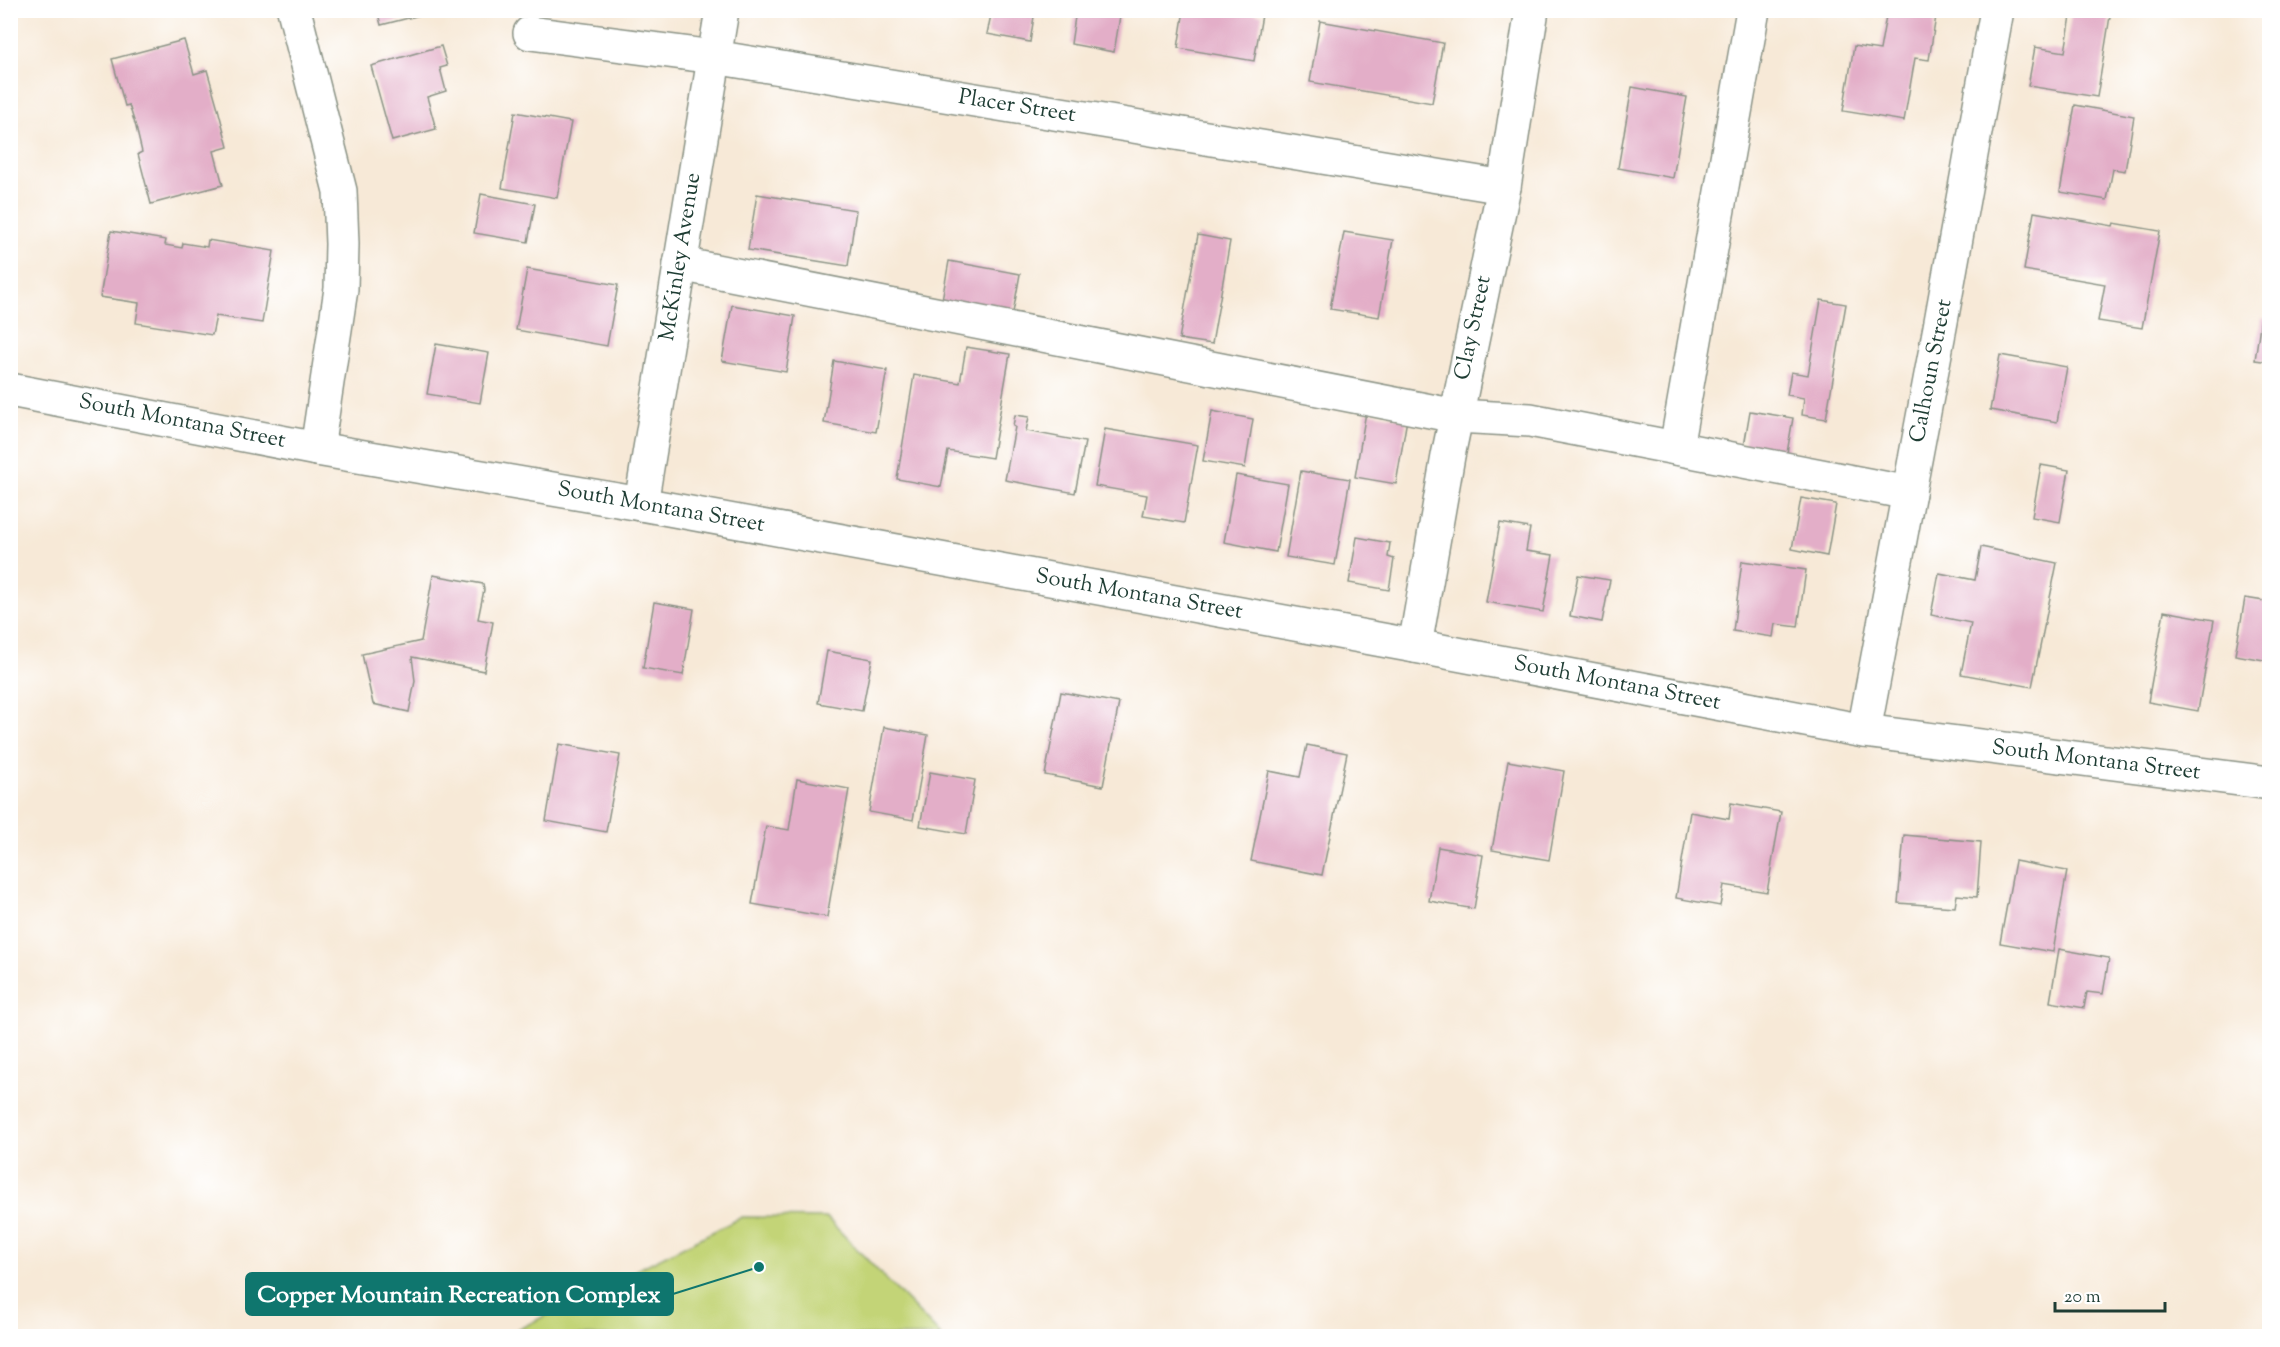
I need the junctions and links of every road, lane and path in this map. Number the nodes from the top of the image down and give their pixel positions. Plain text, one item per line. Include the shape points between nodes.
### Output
1 (294, 10) edge
2 (722, 10) edge
3 (1532, 10) edge
4 (1753, 10) edge
5 (1997, 10) edge
6 (530, 33) dead end
7 (714, 57) junction
8 (1504, 187) junction
9 (680, 264) junction
10 (10, 390) edge
11 (1456, 416) junction
12 (317, 448) junction
13 (1676, 448) junction
14 (1909, 493) junction
15 (641, 504) junction
16 (1415, 646) junction
17 (1864, 731) junction
18 (2270, 783) edge

1 - 12 street via 340,191 341,289
2 - 7 street, McKinley Avenue
3 - 8 street, Clay Street
4 - 13 street
5 - 14 street, Calhoun Street
6 - 7 street, Placer Street
7 - 8 street, Placer Street
7 - 9 street, McKinley Avenue
8 - 11 street, Clay Street
9 - 11 street
9 - 15 street, McKinley Avenue
10 - 12 street, South Montana Street
11 - 13 street via 1530,420
11 - 16 street, Clay Street
12 - 15 street, South Montana Street
13 - 14 street
14 - 17 street, Calhoun Street
15 - 16 street, South Montana Street
16 - 17 street, South Montana Street
17 - 18 street, South Montana Street

